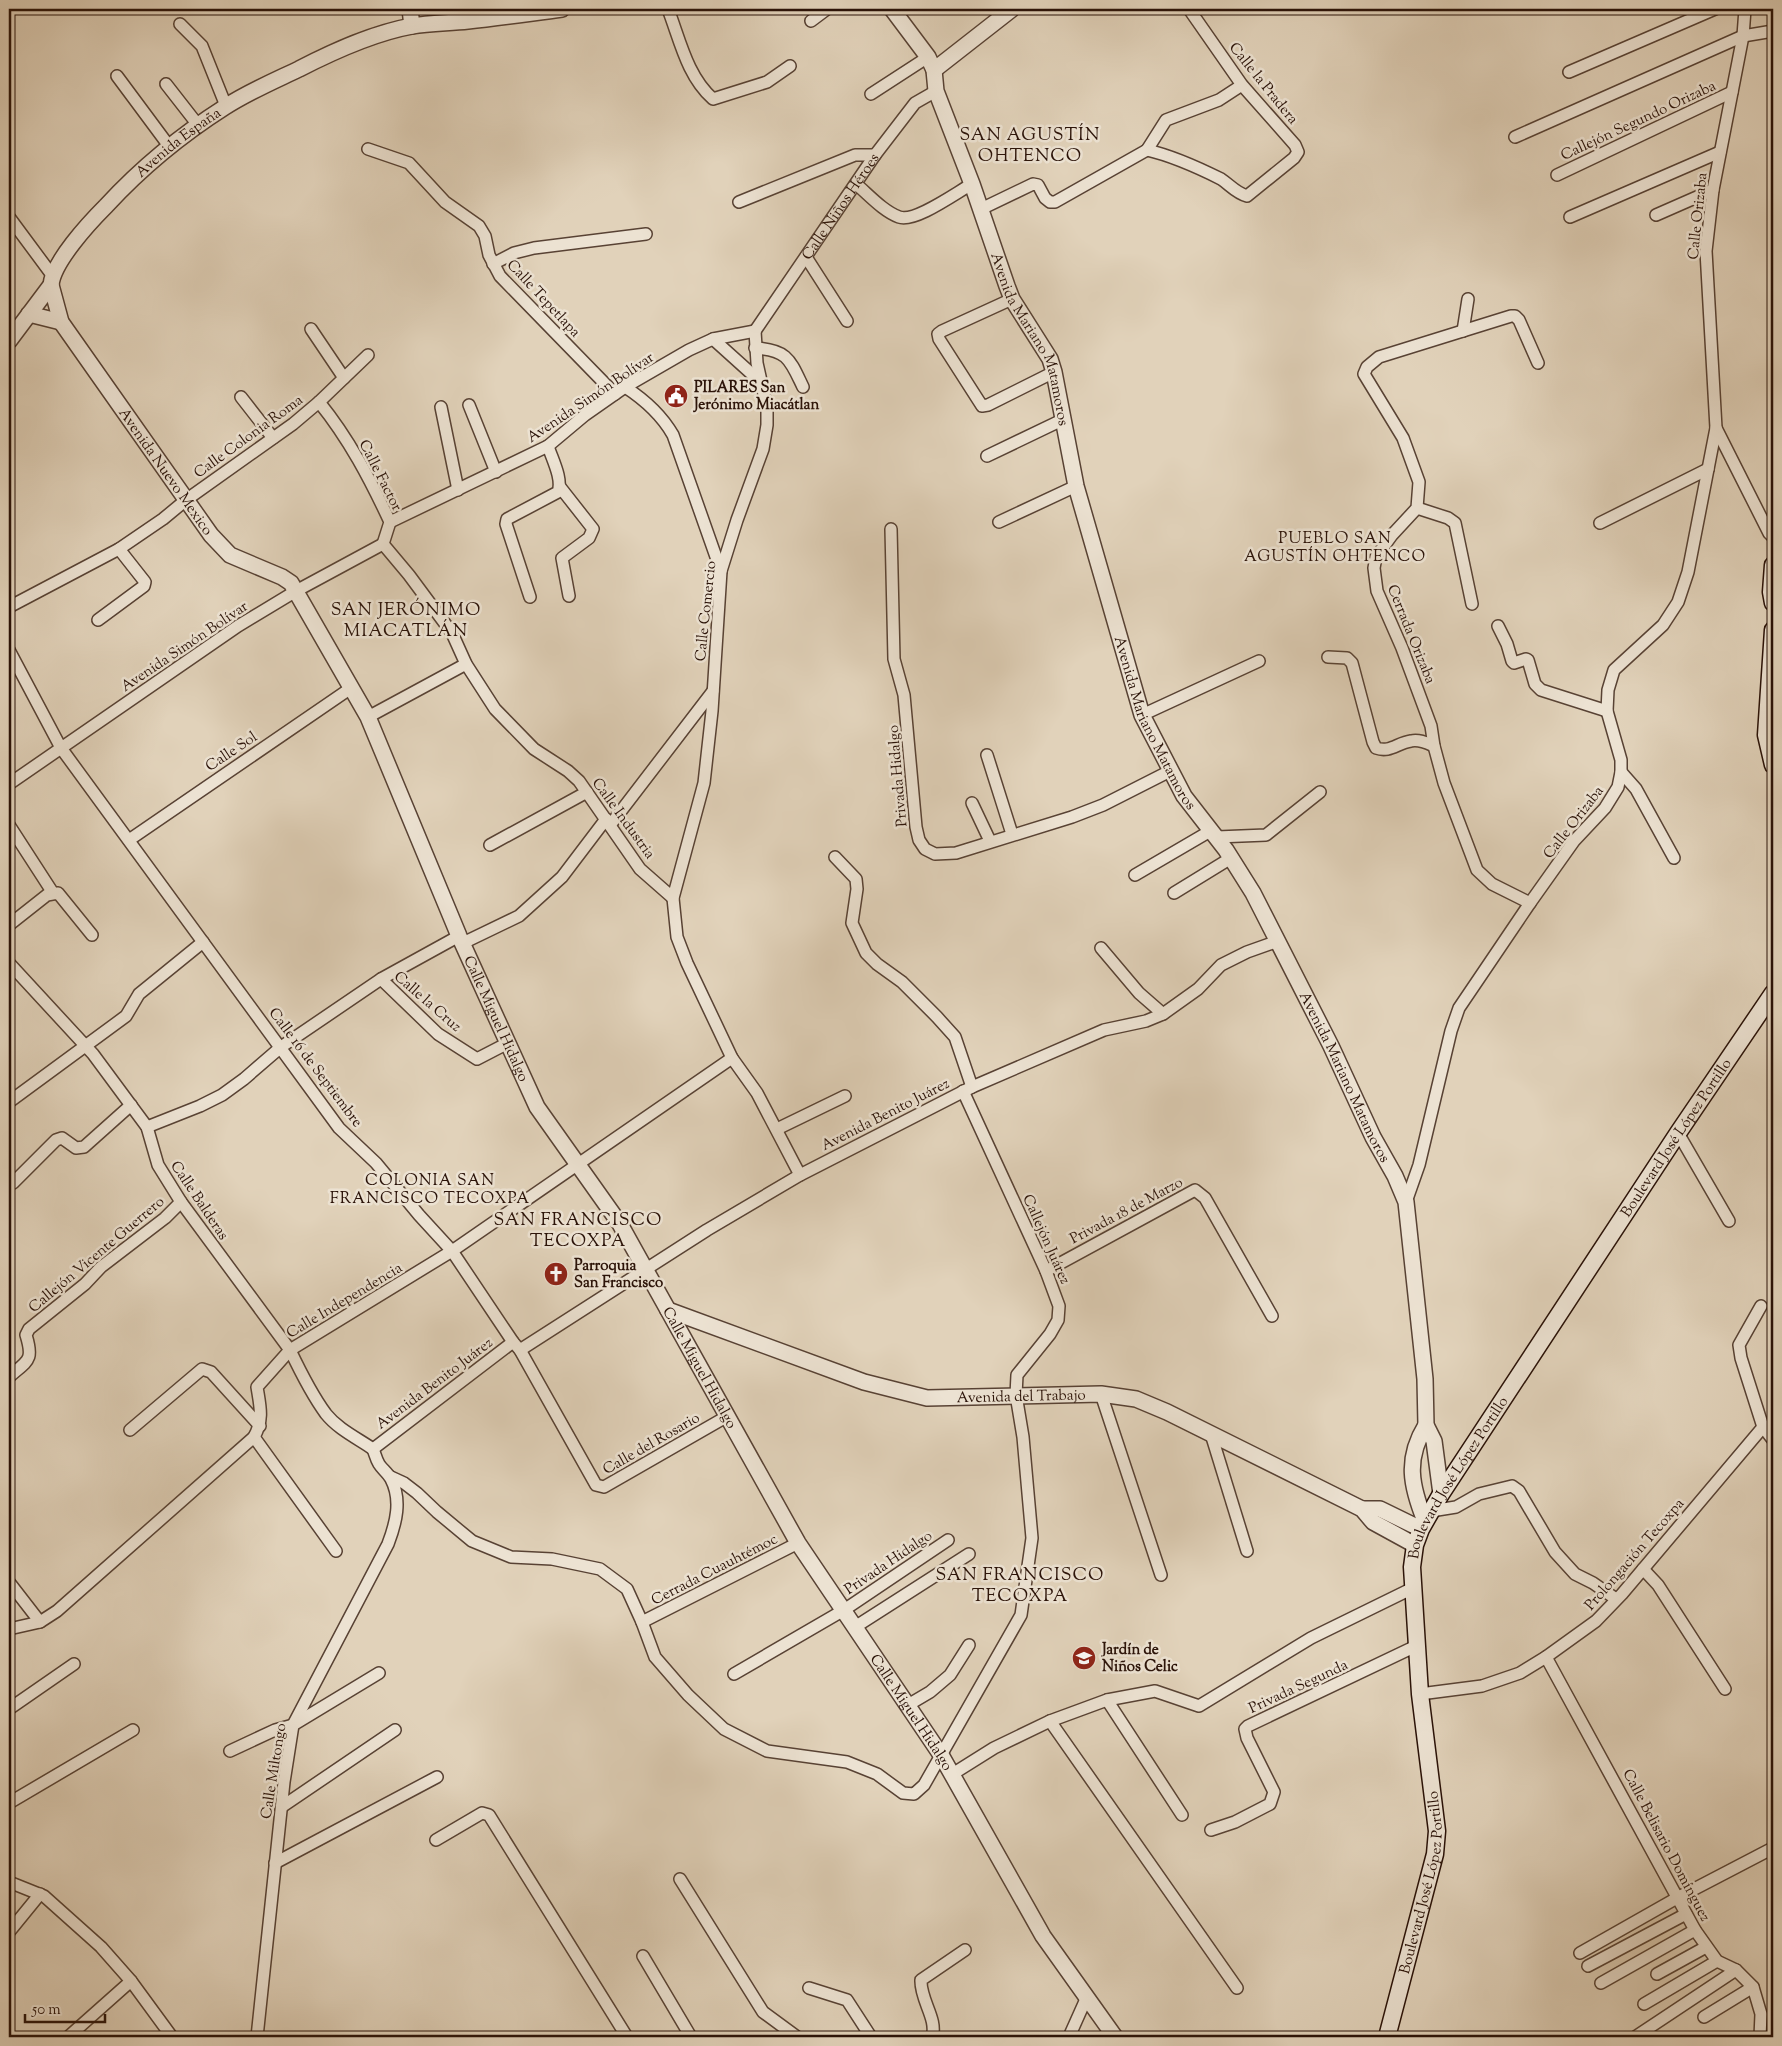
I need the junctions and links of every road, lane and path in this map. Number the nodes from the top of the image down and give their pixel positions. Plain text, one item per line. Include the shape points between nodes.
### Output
1 (410, 9) edge
2 (562, 9) edge
3 (668, 9) edge
4 (827, 9) edge
5 (892, 9) edge
6 (1012, 9) edge
7 (1189, 9) edge
8 (1715, 9) edge
9 (1745, 9) edge
10 (811, 21) dead end
11 (180, 24) dead end
12 (412, 26) junction
13 (1773, 31) edge
14 (1743, 36) junction
15 (931, 64) junction
16 (790, 66) dead end
17 (1569, 72) dead end
18 (118, 76) dead end
19 (166, 84) dead end
20 (1242, 86) junction
21 (936, 91) junction
22 (1732, 92) junction
23 (871, 94) dead end
24 (226, 106) junction
25 (198, 125) junction
26 (1515, 137) dead end
27 (169, 146) junction
28 (368, 149) dead end
29 (1147, 150) junction
30 (1720, 152) junction
31 (875, 155) junction
32 (1557, 174) dead end
33 (856, 184) junction
34 (972, 184) junction
35 (1713, 190) junction
36 (739, 202) dead end
37 (981, 209) junction
38 (1656, 215) dead end
39 (9, 217) edge
40 (1570, 217) dead end
41 (646, 234) dead end
42 (806, 257) junction
43 (493, 264) junction
44 (51, 280) junction
45 (1012, 299) junction
46 (1468, 299) dead end
47 (29, 314) junction
48 (848, 321) dead end
49 (61, 322) junction
50 (311, 329) dead end
51 (755, 331) junction
52 (1463, 331) junction
53 (713, 339) junction
54 (9, 341) edge
55 (755, 348) junction
56 (368, 355) dead end
57 (1538, 363) dead end
58 (1054, 372) junction
59 (344, 378) junction
60 (764, 385) junction
61 (803, 386) dead end
62 (620, 391) junction
63 (241, 397) dead end
64 (319, 402) junction
65 (469, 405) dead end
66 (441, 407) dead end
67 (1062, 420) junction
68 (1716, 428) junction
69 (273, 438) junction
70 (548, 446) junction
71 (987, 456) dead end
72 (1708, 469) junction
73 (496, 472) junction
74 (1076, 486) junction
75 (560, 487) junction
76 (458, 490) junction
77 (186, 500) junction
78 (1417, 508) junction
79 (390, 522) junction
80 (999, 522) dead end
81 (1600, 523) dead end
82 (891, 529) dead end
83 (1773, 537) edge
84 (383, 544) junction
85 (119, 549) junction
86 (1773, 568) edge
87 (721, 571) junction
88 (296, 591) junction
89 (569, 596) dead end
90 (530, 597) dead end
91 (1773, 603) edge
92 (1472, 604) dead end
93 (9, 607) edge
94 (98, 620) dead end
95 (1498, 626) dead end
96 (1773, 630) edge
97 (9, 650) edge
98 (1328, 657) dead end
99 (1259, 661) dead end
100 (466, 664) junction
101 (351, 688) junction
102 (713, 691) junction
103 (1607, 711) junction
104 (1142, 715) junction
105 (368, 717) junction
106 (1434, 746) junction
107 (61, 748) junction
108 (987, 755) dead end
109 (1773, 765) edge
110 (1170, 772) junction
111 (1621, 772) junction
112 (9, 784) edge
113 (588, 792) junction
114 (1320, 792) dead end
115 (972, 803) dead end
116 (609, 822) junction
117 (9, 826) edge
118 (1012, 834) junction
119 (1214, 834) junction
120 (129, 840) junction
121 (990, 841) junction
122 (490, 845) dead end
123 (835, 857) dead end
124 (1231, 858) junction
125 (1674, 858) dead end
126 (1135, 875) dead end
127 (54, 893) junction
128 (1174, 893) dead end
129 (673, 898) junction
130 (1530, 902) junction
131 (9, 925) edge
132 (92, 935) dead end
133 (461, 939) junction
134 (1278, 941) junction
135 (203, 942) junction
136 (1101, 948) dead end
137 (9, 963) edge
138 (381, 979) junction
139 (1773, 993) edge
140 (1163, 1014) junction
141 (508, 1043) junction
142 (84, 1046) junction
143 (282, 1047) junction
144 (732, 1058) junction
145 (967, 1089) junction
146 (11, 1095) edge
147 (845, 1096) dead end
148 (131, 1105) junction
149 (147, 1127) junction
150 (777, 1129) junction
151 (1678, 1134) junction
152 (577, 1164) junction
153 (800, 1175) junction
154 (13, 1183) dead end
155 (181, 1202) junction
156 (1406, 1202) junction
157 (1729, 1221) dead end
158 (452, 1251) junction
159 (645, 1269) junction
160 (1046, 1271) junction
161 (1761, 1306) dead end
162 (668, 1310) junction
163 (1272, 1316) dead end
164 (517, 1346) junction
165 (290, 1350) junction
166 (9, 1377) edge
167 (1101, 1394) junction
168 (1016, 1395) junction
169 (726, 1417) junction
170 (1426, 1425) junction
171 (260, 1426) junction
172 (1763, 1427) junction
173 (130, 1430) dead end
174 (1211, 1434) junction
175 (254, 1437) junction
176 (1773, 1440) edge
177 (373, 1449) junction
178 (391, 1477) junction
179 (592, 1480) joint
180 (1441, 1494) junction
181 (1423, 1526) junction
182 (948, 1540) dead end
183 (798, 1543) junction
184 (336, 1551) dead end
185 (1247, 1551) dead end
186 (969, 1554) dead end
187 (1643, 1569) junction
188 (1161, 1575) dead end
189 (9, 1582) edge
190 (1413, 1588) junction
191 (1616, 1599) junction
192 (844, 1610) junction
193 (40, 1622) junction
194 (642, 1622) junction
195 (855, 1627) junction
196 (9, 1629) edge
197 (969, 1645) dead end
198 (1416, 1646) junction
199 (1546, 1657) junction
200 (74, 1664) dead end
201 (379, 1673) dead end
202 (734, 1674) dead end
203 (1725, 1689) dead end
204 (1420, 1694) junction
205 (1107, 1700) junction
206 (908, 1705) junction
207 (9, 1709) edge
208 (1050, 1721) junction
209 (293, 1725) junction
210 (133, 1730) dead end
211 (395, 1730) dead end
212 (230, 1751) dead end
213 (941, 1755) junction
214 (951, 1775) junction
215 (438, 1777) dead end
216 (9, 1803) edge
217 (283, 1806) junction
218 (1182, 1815) dead end
219 (1211, 1830) dead end
220 (436, 1840) dead end
221 (1773, 1848) edge
222 (275, 1862) junction
223 (680, 1879) dead end
224 (9, 1882) edge
225 (40, 1894) junction
226 (1677, 1898) junction
227 (1686, 1914) junction
228 (1695, 1930) junction
229 (9, 1932) edge
230 (1706, 1947) junction
231 (965, 1950) dead end
232 (1580, 1953) dead end
233 (643, 1956) dead end
234 (1717, 1960) junction
235 (1588, 1966) dead end
236 (1736, 1970) junction
237 (1657, 1974) dead end
238 (130, 1981) junction
239 (1601, 1983) dead end
240 (1753, 1987) junction
241 (808, 1988) dead end
242 (1236, 1988) dead end
243 (1086, 1999) junction
244 (1644, 2004) dead end
245 (1704, 2017) dead end
246 (68, 2037) edge
247 (172, 2037) edge
248 (257, 2037) edge
249 (627, 2037) edge
250 (691, 2037) edge
251 (797, 2037) edge
252 (871, 2037) edge
253 (932, 2037) edge
254 (1069, 2037) edge
255 (1115, 2037) edge
256 (1387, 2037) edge
257 (1635, 2037) edge
258 (1760, 2037) edge

1 - 12 street
2 - 12 street
3 - 16 street via 692,74 713,99 767,82
4 - 10 street
5 - 15 street
6 - 15 street
7 - 20 street, Calle la Pradera
8 - 17 street
9 - 14 street, Calle Orizaba
11 - 24 street via 202,46
12 - 24 street, Avenida España via 358,42 318,59
13 - 14 street
14 - 22 street, Calle Orizaba
14 - 26 street
15 - 21 street, Avenida Mariano Matamoros
15 - 23 street
18 - 27 street
19 - 25 street
20 - 29 street via 1218,100 1166,120
20 - 29 street, Calle la Pradera via 1298,152 1247,196 1223,180 1170,155
21 - 31 street, Calle Niños Héroes via 915,103
21 - 34 street, Avenida Mariano Matamoros
22 - 30 street, Calle Orizaba
22 - 32 street, Callejón Segundo Orizaba
24 - 25 street, Avenida España
25 - 27 street, Avenida España
27 - 44 street, Avenida España via 124,186 79,236
28 - 43 street, Calle Tepetlapa via 409,163 445,202 479,226
29 - 37 street via 1055,202 1050,202 1038,185 1032,184
30 - 35 street, Calle Orizaba
30 - 40 street
31 - 33 street, Calle Niños Héroes
31 - 36 street via 855,155
33 - 34 street via 901,218 922,212
33 - 42 street, Calle Niños Héroes
34 - 37 street, Avenida Mariano Matamoros
35 - 38 street
35 - 68 street, Calle Orizaba via 1706,250
37 - 45 street, Avenida Mariano Matamoros
39 - 44 street
41 - 43 street via 534,248 514,253
42 - 48 street
42 - 51 street, Calle Niños Héroes
43 - 62 street, Calle Tepetlapa via 500,276
44 - 47 street, Avenida España
44 - 49 street
45 - 58 street, Avenida Mariano Matamoros via 1050,359
45 - 58 street via 942,331 939,338 980,403
46 - 52 street
47 - 49 street
47 - 54 street, Avenida España
49 - 77 street, Avenida Nuevo Mexico
50 - 59 street
51 - 53 street, Avenida Simón Bolívar
51 - 55 street, Calle Comercio
52 - 57 street via 1515,316 1520,320
52 - 78 street via 1379,356 1366,367 1364,374 1403,438 1419,482
53 - 60 street
53 - 62 street, Avenida Simón Bolívar
55 - 60 street, Calle Comercio
55 - 61 street via 784,354
56 - 59 street, Calle Colonia Roma
58 - 67 street, Avenida Mariano Matamoros
59 - 64 street, Calle Colonia Roma
60 - 87 street, Calle Comercio via 767,408 763,449
62 - 70 street, Avenida Simón Bolívar
62 - 87 street, Calle Tepetlapa via 644,399 673,435
63 - 69 street
64 - 69 street, Calle Colonia Roma
64 - 79 street, Calle Factor via 367,474
65 - 73 street
66 - 76 street
67 - 71 street
67 - 74 street, Avenida Mariano Matamoros
68 - 72 street, Calle Orizaba
68 - 83 street, Calle Orizaba
69 - 77 street, Calle Colonia Roma
70 - 73 street, Avenida Simón Bolívar
70 - 75 street
72 - 81 street
72 - 103 street, Calle Orizaba via 1688,572 1678,602 1663,625 1614,670 1608,690
73 - 76 street, Avenida Simón Bolívar
74 - 80 street
74 - 104 street, Avenida Mariano Matamoros
75 - 89 street via 593,530 589,538 562,558
75 - 90 street via 552,496 507,519
76 - 79 street, Avenida Simón Bolívar
77 - 85 street, Calle Colonia Roma
77 - 88 street, Avenida Nuevo Mexico via 230,555 282,577
78 - 92 street via 1455,523
78 - 106 street, Cerrada Orizaba via 1376,556 1374,574 1377,590 1431,726
79 - 84 street, Calle Factor
82 - 121 street, Privada Hidalgo via 894,659 904,695 919,840 925,849 935,854 956,853
84 - 88 street, Avenida Simón Bolívar
84 - 100 street via 452,633
85 - 93 street, Calle Colonia Roma
85 - 94 street via 145,582 144,586
86 - 91 main road
87 - 102 street, Calle Comercio
88 - 101 street, Calle Miguel Hidalgo
88 - 107 street, Avenida Simón Bolívar via 230,631
95 - 103 street via 1512,661 1528,660 1534,684 1540,690
96 - 109 main road via 1766,735
97 - 107 street, Calle 16 de Septiembre
98 - 106 street via 1347,658 1352,663 1376,748 1384,751 1411,741
99 - 104 street
100 - 105 street
100 - 113 street, Calle Industria via 496,709 524,739 568,772
101 - 105 street, Calle Miguel Hidalgo
101 - 120 street, Calle Sol
102 - 116 street
102 - 129 street, Calle Comercio via 704,783
103 - 111 street, Calle Orizaba via 1621,760
104 - 110 street, Avenida Mariano Matamoros
105 - 133 street, Calle Miguel Hidalgo
106 - 130 street, Cerrada Orizaba via 1444,783 1477,870 1492,884
107 - 112 street, Avenida Simón Bolívar
107 - 120 street, Calle 16 de Septiembre
108 - 118 street
110 - 118 street, Privada Hidalgo via 1072,817
110 - 119 street, Avenida Mariano Matamoros
111 - 125 street via 1636,789
111 - 130 street, Calle Orizaba via 1613,798 1574,841
113 - 116 street, Calle Industria
113 - 122 street
114 - 119 street via 1266,835
115 - 121 street
116 - 129 street, Calle Industria via 640,869
116 - 133 street via 562,876 519,916
117 - 127 street
118 - 121 street, Privada Hidalgo
119 - 124 street, Avenida Mariano Matamoros
119 - 126 street
120 - 135 street, Calle 16 de Septiembre
123 - 145 street, Callejón Juárez via 856,879 852,923 866,953 902,982 955,1037
124 - 128 street
124 - 134 street, Avenida Mariano Matamoros
127 - 131 street
127 - 132 street via 62,897
129 - 144 street via 677,937
130 - 156 street, Calle Orizaba via 1459,1008 1419,1165
133 - 138 street
133 - 141 street, Calle Miguel Hidalgo
134 - 140 street, Avenida Benito Juárez via 1221,964 1198,989
134 - 156 street, Avenida Mariano Matamoros
135 - 142 street via 139,994 126,1016
135 - 143 street, Calle 16 de Septiembre
136 - 140 street via 1139,993
137 - 142 street, Calle Balderas
138 - 141 street, Calle la Cruz via 438,1034 478,1059
138 - 143 street
139 - 151 main road, Boulevard José López Portillo
140 - 145 street, Avenida Benito Juárez via 1104,1030
141 - 152 street, Calle Miguel Hidalgo via 538,1107
142 - 146 street
142 - 148 street, Calle Balderas
143 - 149 street via 222,1095
143 - 158 street, Calle 16 de Septiembre via 339,1128 376,1163
144 - 150 street
144 - 152 street, Calle Independencia
145 - 153 street, Avenida Benito Juárez
145 - 160 street, Callejón Juárez
147 - 150 street
148 - 149 street, Calle Balderas
148 - 154 street via 84,1147 76,1148 62,1138 56,1140
149 - 155 street, Calle Balderas via 158,1165
150 - 153 street
151 - 157 street
151 - 180 main road, Boulevard José López Portillo
152 - 158 street, Calle Independencia
152 - 159 street, Calle Miguel Hidalgo via 620,1224
153 - 159 street, Avenida Benito Juárez
155 - 165 street, Calle Balderas
155 - 166 street, Callejón Vicente Guerrero via 101,1266 85,1284 29,1330 26,1335 30,1356
156 - 170 street, Avenida Mariano Matamoros via 1425,1379
158 - 164 street, Calle 16 de Septiembre
158 - 165 street, Calle Independencia
159 - 162 street, Calle Miguel Hidalgo
159 - 164 street, Avenida Benito Juárez
160 - 163 street, Privada 18 de Marzo via 1195,1190 1205,1198
160 - 168 street, Callejón Juárez via 1059,1306 1058,1320 1017,1375
161 - 172 street via 1739,1345 1740,1358
162 - 168 street, Avenida del Trabajo via 864,1382 927,1398
162 - 169 street, Calle Miguel Hidalgo
164 - 177 street, Avenida Benito Juárez
164 - 179 street, Calle 16 de Septiembre
165 - 171 street, Calle Independencia via 257,1387
165 - 177 street, Calle Balderas via 326,1414
167 - 168 street, Avenida del Trabajo
167 - 174 street, Avenida del Trabajo via 1136,1399
167 - 188 street
168 - 213 street, Callejón Juárez via 1032,1538 1021,1615
169 - 179 street, Calle del Rosario via 604,1487
169 - 183 street, Calle Miguel Hidalgo
170 - 180 street, Avenida Mariano Matamoros via 1434,1441
170 - 181 street, Avenida Mariano Matamoros via 1417,1439 1411,1470
171 - 173 street via 211,1372 202,1369
171 - 175 street
172 - 176 street
172 - 187 street, Prolongación Tecoxpa
174 - 181 street, Avenida del Trabajo via 1362,1509 1380,1509
174 - 185 street
175 - 184 street
175 - 193 street via 70,1600
177 - 178 street, Calle Miltongo via 379,1464
178 - 194 street, Callejón Juárez via 417,1493 472,1541 511,1556 552,1559 600,1569 627,1589
178 - 209 street, Calle Miltongo via 398,1506 388,1544
180 - 181 main road, Boulevard José López Portillo
181 - 190 main road, Boulevard José López Portillo via 1412,1567
181 - 191 street via 1479,1494 1512,1486 1519,1491 1555,1552 1575,1574
182 - 192 street, Privada Hidalgo
183 - 192 street, Calle Miguel Hidalgo
183 - 194 street, Cerrada Cuauhtémoc
186 - 195 street
187 - 191 street, Prolongación Tecoxpa
187 - 203 street via 1658,1585
189 - 193 street
190 - 198 main road, Boulevard José López Portillo
190 - 205 street via 1311,1638 1199,1706 1155,1691
191 - 199 street, Prolongación Tecoxpa via 1596,1621
192 - 195 street, Calle Miguel Hidalgo
192 - 202 street, Privada Hidalgo
193 - 196 street
194 - 213 street, Callejón Juárez via 655,1657 688,1695 724,1729 767,1751 847,1762 878,1774 903,1794 914,1794 924,1785
195 - 206 street, Calle Miguel Hidalgo
197 - 206 street via 950,1675
198 - 204 main road, Boulevard José López Portillo
198 - 219 street, Privada Segunda via 1248,1726 1245,1729 1247,1738 1274,1792 1270,1804
199 - 204 street, Prolongación Tecoxpa via 1520,1673 1482,1686
199 - 226 street, Calle Belisario Domínguez
200 - 207 street
201 - 209 street
204 - 256 main road, Boulevard José López Portillo via 1437,1831 1435,1854
205 - 208 street
205 - 218 street
206 - 213 street, Calle Miguel Hidalgo
208 - 214 street via 994,1748
208 - 242 street
209 - 212 street
209 - 217 street, Calle Miltongo
210 - 216 street
211 - 217 street
213 - 214 street, Calle Miguel Hidalgo
214 - 243 street, Calle Miguel Hidalgo via 1044,1936
215 - 222 street
217 - 222 street, Calle Miltongo
220 - 249 street via 482,1813 489,1815
221 - 226 street
222 - 248 street, Calle Miltongo
223 - 251 street via 763,2012
224 - 225 street
225 - 229 street
225 - 238 street via 101,1947
226 - 227 street, Calle Belisario Domínguez
226 - 232 street
227 - 228 street, Calle Belisario Domínguez
227 - 235 street
228 - 230 street, Calle Belisario Domínguez
228 - 239 street
230 - 234 street, Calle Belisario Domínguez
230 - 237 street
231 - 253 street via 921,1980 921,1991 935,2029
233 - 250 street
234 - 236 street, Calle Belisario Domínguez
234 - 244 street
236 - 240 street, Calle Belisario Domínguez
236 - 257 street
238 - 246 street
238 - 247 street
240 - 245 street
240 - 258 street, Calle Belisario Domínguez via 1761,2014
241 - 252 street via 847,2000
243 - 254 street
243 - 255 street, Calle Miguel Hidalgo

